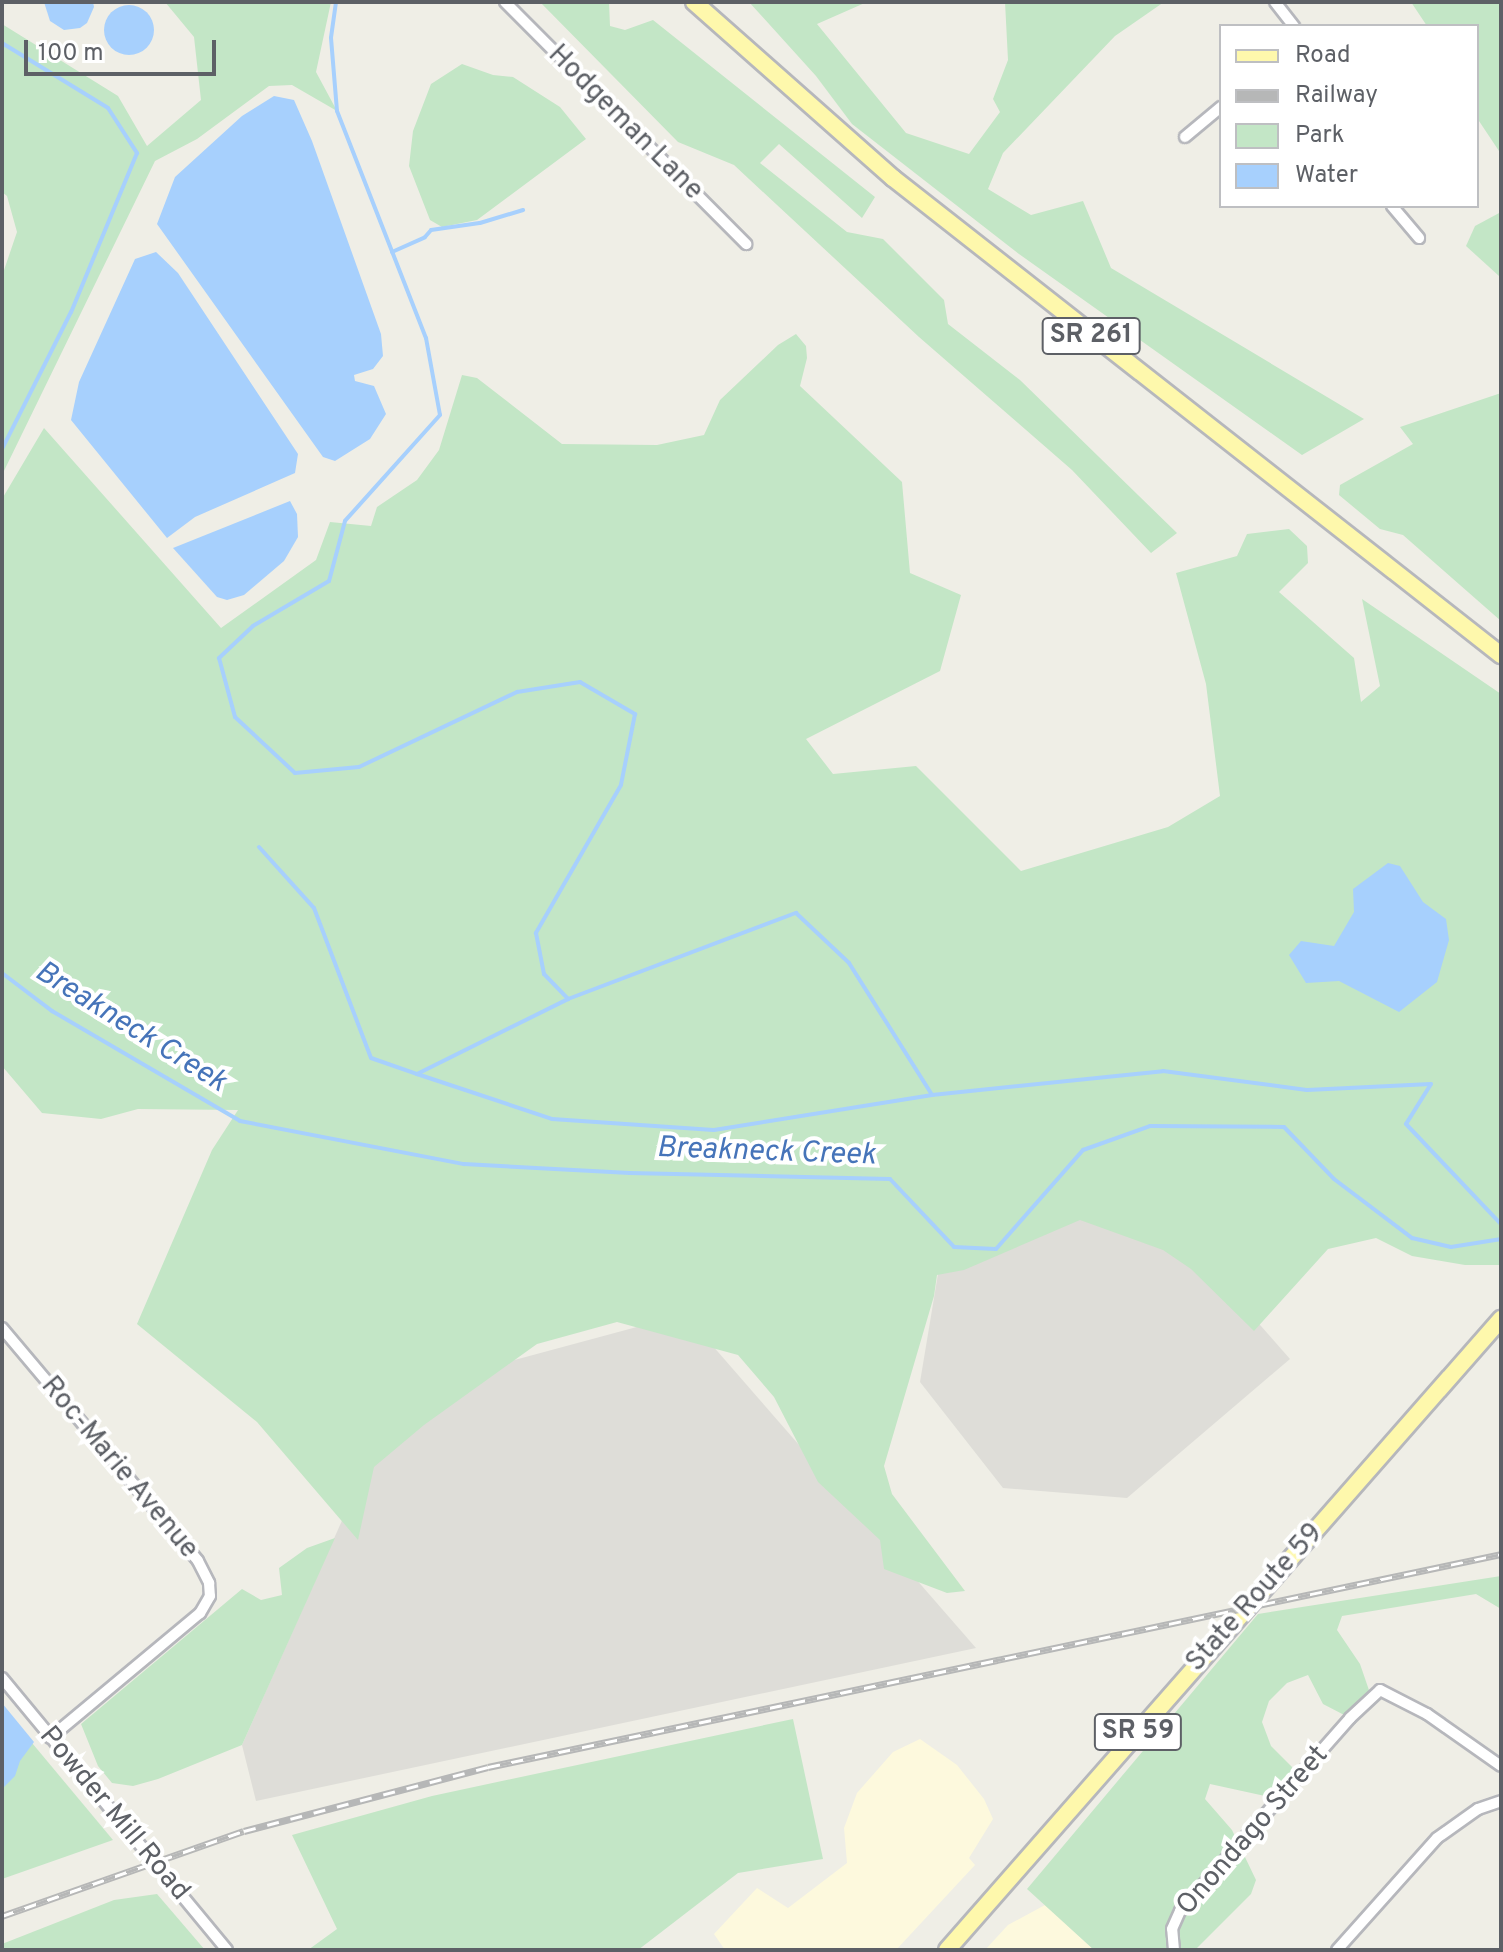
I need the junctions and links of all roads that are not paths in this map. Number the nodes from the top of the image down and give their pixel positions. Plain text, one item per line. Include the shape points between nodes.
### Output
1 (505, 2) edge
2 (694, 2) edge
3 (1275, 2) edge
4 (1292, 24) edge
5 (1219, 109) edge
6 (1185, 137) dead end
7 (1394, 208) edge
8 (1419, 238) dead end
9 (746, 244) dead end
10 (1501, 655) edge
11 (1500, 1321) edge
12 (2, 1328) edge
13 (2, 1678) edge
14 (50, 1738) junction
15 (1501, 1766) edge
16 (1501, 1801) edge
17 (227, 1950) edge
18 (947, 1950) edge
19 (1174, 1950) edge
20 (1337, 1950) edge

1 - 9 street, Hodgeman Lane
2 - 10 main road, SR 261 via 962,234
3 - 4 street
5 - 6 street
7 - 8 street
11 - 18 main road, State Route 59 / SR 59
12 - 14 street, Roc-Marie Avenue via 198,1561 209,1583 210,1596 200,1613
13 - 14 street, Powder Mill Road
14 - 17 street, Powder Mill Road
15 - 19 street, Onondago Street via 1427,1714 1380,1690 1180,1911 1172,1929
16 - 20 street via 1478,1809 1437,1838

